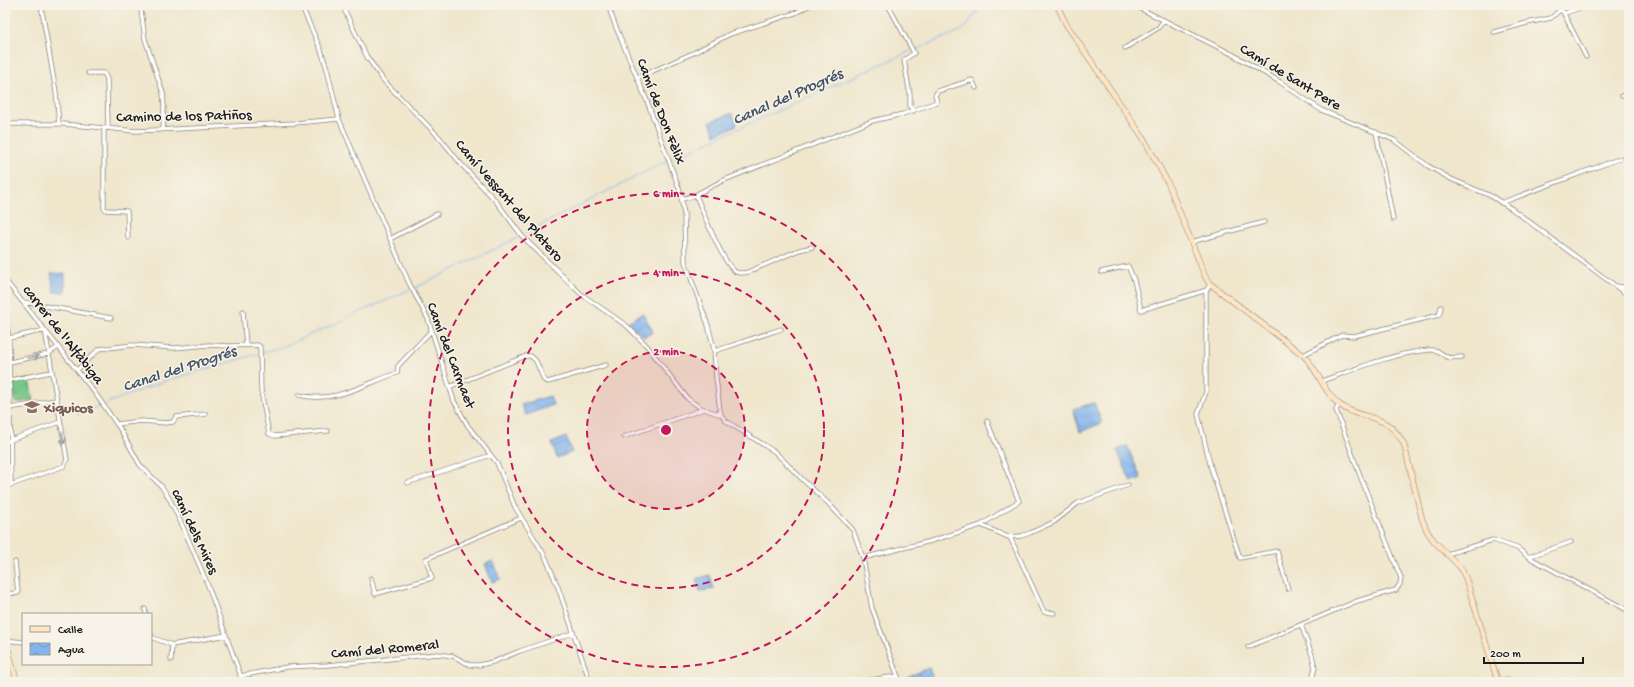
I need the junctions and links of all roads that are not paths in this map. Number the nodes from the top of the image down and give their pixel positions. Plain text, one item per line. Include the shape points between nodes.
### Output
1 (41, 5) edge
2 (139, 5) edge
3 (301, 5) edge
4 (342, 5) edge
5 (608, 5) edge
6 (810, 5) edge
7 (888, 5) edge
8 (1057, 5) edge
9 (1133, 5) edge
10 (1557, 5) edge
11 (1589, 5) edge
12 (1563, 11) junction
13 (1164, 20) junction
14 (1494, 32) dead end
15 (1125, 48) dead end
16 (1586, 57) dead end
17 (88, 73) dead end
18 (637, 78) junction
19 (976, 88) dead end
20 (1629, 92) edge
21 (1622, 96) dead end
22 (913, 110) junction
23 (339, 119) junction
24 (5, 124) edge
25 (59, 124) junction
26 (106, 128) junction
27 (163, 130) junction
28 (1376, 132) junction
29 (1621, 158) dead end
30 (696, 195) junction
31 (682, 199) junction
32 (1501, 203) junction
33 (437, 214) dead end
34 (1393, 220) dead end
35 (1264, 222) dead end
36 (128, 238) dead end
37 (390, 239) junction
38 (1191, 242) junction
39 (812, 247) dead end
40 (1102, 272) dead end
41 (5, 280) edge
42 (1210, 284) junction
43 (1615, 285) junction
44 (1629, 288) edge
45 (1207, 290) junction
46 (1629, 296) edge
47 (24, 302) junction
48 (1441, 307) dead end
49 (243, 311) dead end
50 (5, 315) edge
51 (111, 318) dead end
52 (781, 329) dead end
53 (45, 330) junction
54 (432, 330) junction
55 (7, 339) edge
56 (246, 345) junction
57 (58, 347) junction
58 (714, 351) junction
59 (48, 354) junction
60 (1303, 355) junction
61 (1462, 357) dead end
62 (7, 362) edge
63 (606, 365) dead end
64 (77, 370) junction
65 (51, 372) junction
66 (10, 381) junction
67 (5, 382) edge
68 (1322, 382) junction
69 (449, 387) junction
70 (299, 395) dead end
71 (56, 400) junction
72 (103, 404) joint
73 (1339, 404) junction
74 (10, 408) junction
75 (704, 409) junction
76 (206, 414) dead end
77 (722, 415) junction
78 (10, 416) junction
79 (5, 417) edge
80 (987, 421) dead end
81 (60, 422) junction
82 (117, 424) junction
83 (328, 431) dead end
84 (623, 437) dead end
85 (11, 441) junction
86 (5, 442) edge
87 (491, 454) junction
88 (407, 483) dead end
89 (11, 484) junction
90 (1128, 485) dead end
91 (5, 487) edge
92 (521, 518) junction
93 (981, 525) junction
94 (1010, 537) junction
95 (1571, 542) dead end
96 (1447, 554) junction
97 (1528, 557) junction
98 (863, 558) junction
99 (16, 562) dead end
100 (370, 578) dead end
101 (1288, 589) dead end
102 (5, 594) edge
103 (145, 609) dead end
104 (1629, 611) edge
105 (146, 613) edge
106 (1054, 613) dead end
107 (1301, 625) junction
108 (573, 633) junction
109 (226, 636) junction
110 (152, 637) edge
111 (5, 639) edge
112 (22, 642) edge
113 (172, 645) junction
114 (1248, 647) dead end
115 (171, 660) dead end
116 (240, 676) junction
117 (898, 676) junction
118 (1498, 681) edge
119 (17, 682) edge
120 (243, 682) edge
121 (590, 682) edge
122 (855, 682) edge
123 (900, 682) edge
124 (1311, 682) edge
125 (1541, 682) edge

1 - 25 street
2 - 27 street via 145,39 163,93
3 - 23 street, Camí del Carmaet via 325,62
4 - 75 street, Camí Vessant del Platero via 367,57 384,80 495,200 522,236 581,294 626,326 647,346 688,399
5 - 18 street, Camí de Don Fèlix
6 - 18 street via 795,13 730,34
7 - 22 street via 914,53 904,60 910,106
8 - 38 main road via 1066,24 1144,139 1168,183
9 - 13 street, Camí de Sant Pere
10 - 12 street
11 - 12 street
12 - 14 street via 1551,18
12 - 16 street
13 - 15 street via 1158,28
13 - 28 street, Camí de Sant Pere via 1232,54 1321,110
17 - 26 street via 104,73 107,79
18 - 31 street, Camí de Don Fèlix
19 - 22 street via 972,80 938,91 935,95 936,102
20 - 21 street
22 - 30 street via 872,121 722,181
23 - 27 street, Camino de los Patiños via 295,124
23 - 37 street, Camí del Carmaet
24 - 25 street, Camino de los Patiños
25 - 26 street, Camino de los Patiños
26 - 27 street, Camino de los Patiños
26 - 36 street via 104,208 127,211
28 - 32 street, Camí de Sant Pere via 1394,140 1428,166
28 - 34 street
29 - 32 street
30 - 31 street
30 - 39 street via 716,242 735,271 748,272
31 - 58 street, Camí de Don Fèlix via 685,262 708,325
32 - 43 street, Camí de Sant Pere
33 - 37 street
35 - 38 street
37 - 54 street, Camí del Carmaet
38 - 42 main road
40 - 45 street via 1128,266 1141,310
41 - 47 street, carrer de l'Alfàbiga
42 - 45 street
42 - 60 main road
43 - 44 street
43 - 46 street, Camí de Sant Pere
45 - 101 street via 1206,392 1198,414 1211,468 1240,558 1277,551
47 - 51 street
47 - 53 street, carrer de l'Alfàbiga
48 - 60 street via 1439,315 1354,336 1342,335
49 - 56 street
50 - 55 street
52 - 58 street
53 - 55 street
53 - 57 street, carrer de l'Alfàbiga
53 - 59 street
54 - 69 street, Camí del Carmaet
54 - 70 street via 398,366 397,373 335,396 311,398
55 - 62 street
56 - 64 street via 174,348 132,345 99,349
56 - 83 street via 260,347 261,391 269,434 276,436
57 - 59 street
57 - 64 street, carrer de l'Alfàbiga
58 - 77 street, Camí de Don Fèlix
62 -> 59 street
59 - 65 street
60 - 68 main road
61 - 68 street via 1450,358 1437,350 1426,350 1368,365
62 - 66 street
63 - 69 street via 548,382 544,380 536,361 531,356 526,356
64 - 72 street, carrer de l'Alfàbiga
65 - 66 street
65 - 71 street
66 - 67 street
66 - 74 street
68 - 73 main road
69 - 87 street, Camí del Carmaet via 468,426
71 - 74 street
71 - 81 street
72 - 82 street, camí dels Mires
73 - 96 main road via 1346,409 1384,422 1399,436 1404,444 1422,519 1434,541
73 - 107 street via 1336,410 1401,578 1400,584 1396,590 1357,601
74 - 78 street
75 - 77 street, Camí Vessant del Platero
75 - 84 street
76 - 82 street via 176,417 173,422 166,424 141,421
77 - 98 street via 726,421 775,452 829,504 853,530
78 - 79 street
78 - 85 street
80 - 93 street via 1019,501
81 - 85 street
81 -> 89 street via 66,464
82 - 109 street, camí dels Mires via 140,465 162,487 170,500 207,583
85 - 86 street
85 - 89 street
87 - 88 street
87 - 92 street, Camí del Carmaet
89 - 91 street
90 - 94 street via 1078,503 1054,522 1030,533
92 - 100 street via 426,559 432,578 375,594
92 - 108 street, Camí del Carmaet via 539,545 551,570
93 - 94 street
93 - 98 street
94 - 106 street via 1044,612
95 - 97 street
96 - 97 street via 1493,540 1518,548
96 - 118 main road via 1461,568 1466,579
97 - 104 street
98 - 117 street via 872,608
99 - 102 street via 18,593
103 - 105 street
107 - 114 street
107 - 124 street via 1315,668
108 - 116 street, Camí del Romeral via 479,665 470,665 453,656 438,654 287,667
108 - 121 street, Camí del Carmaet
109 - 113 street
109 - 116 street, camí dels Mires
110 - 113 street
111 - 112 street
111 - 119 main road
113 - 115 street
116 - 120 street, camí dels Mires
117 - 122 street
117 - 123 street
118 - 125 street

